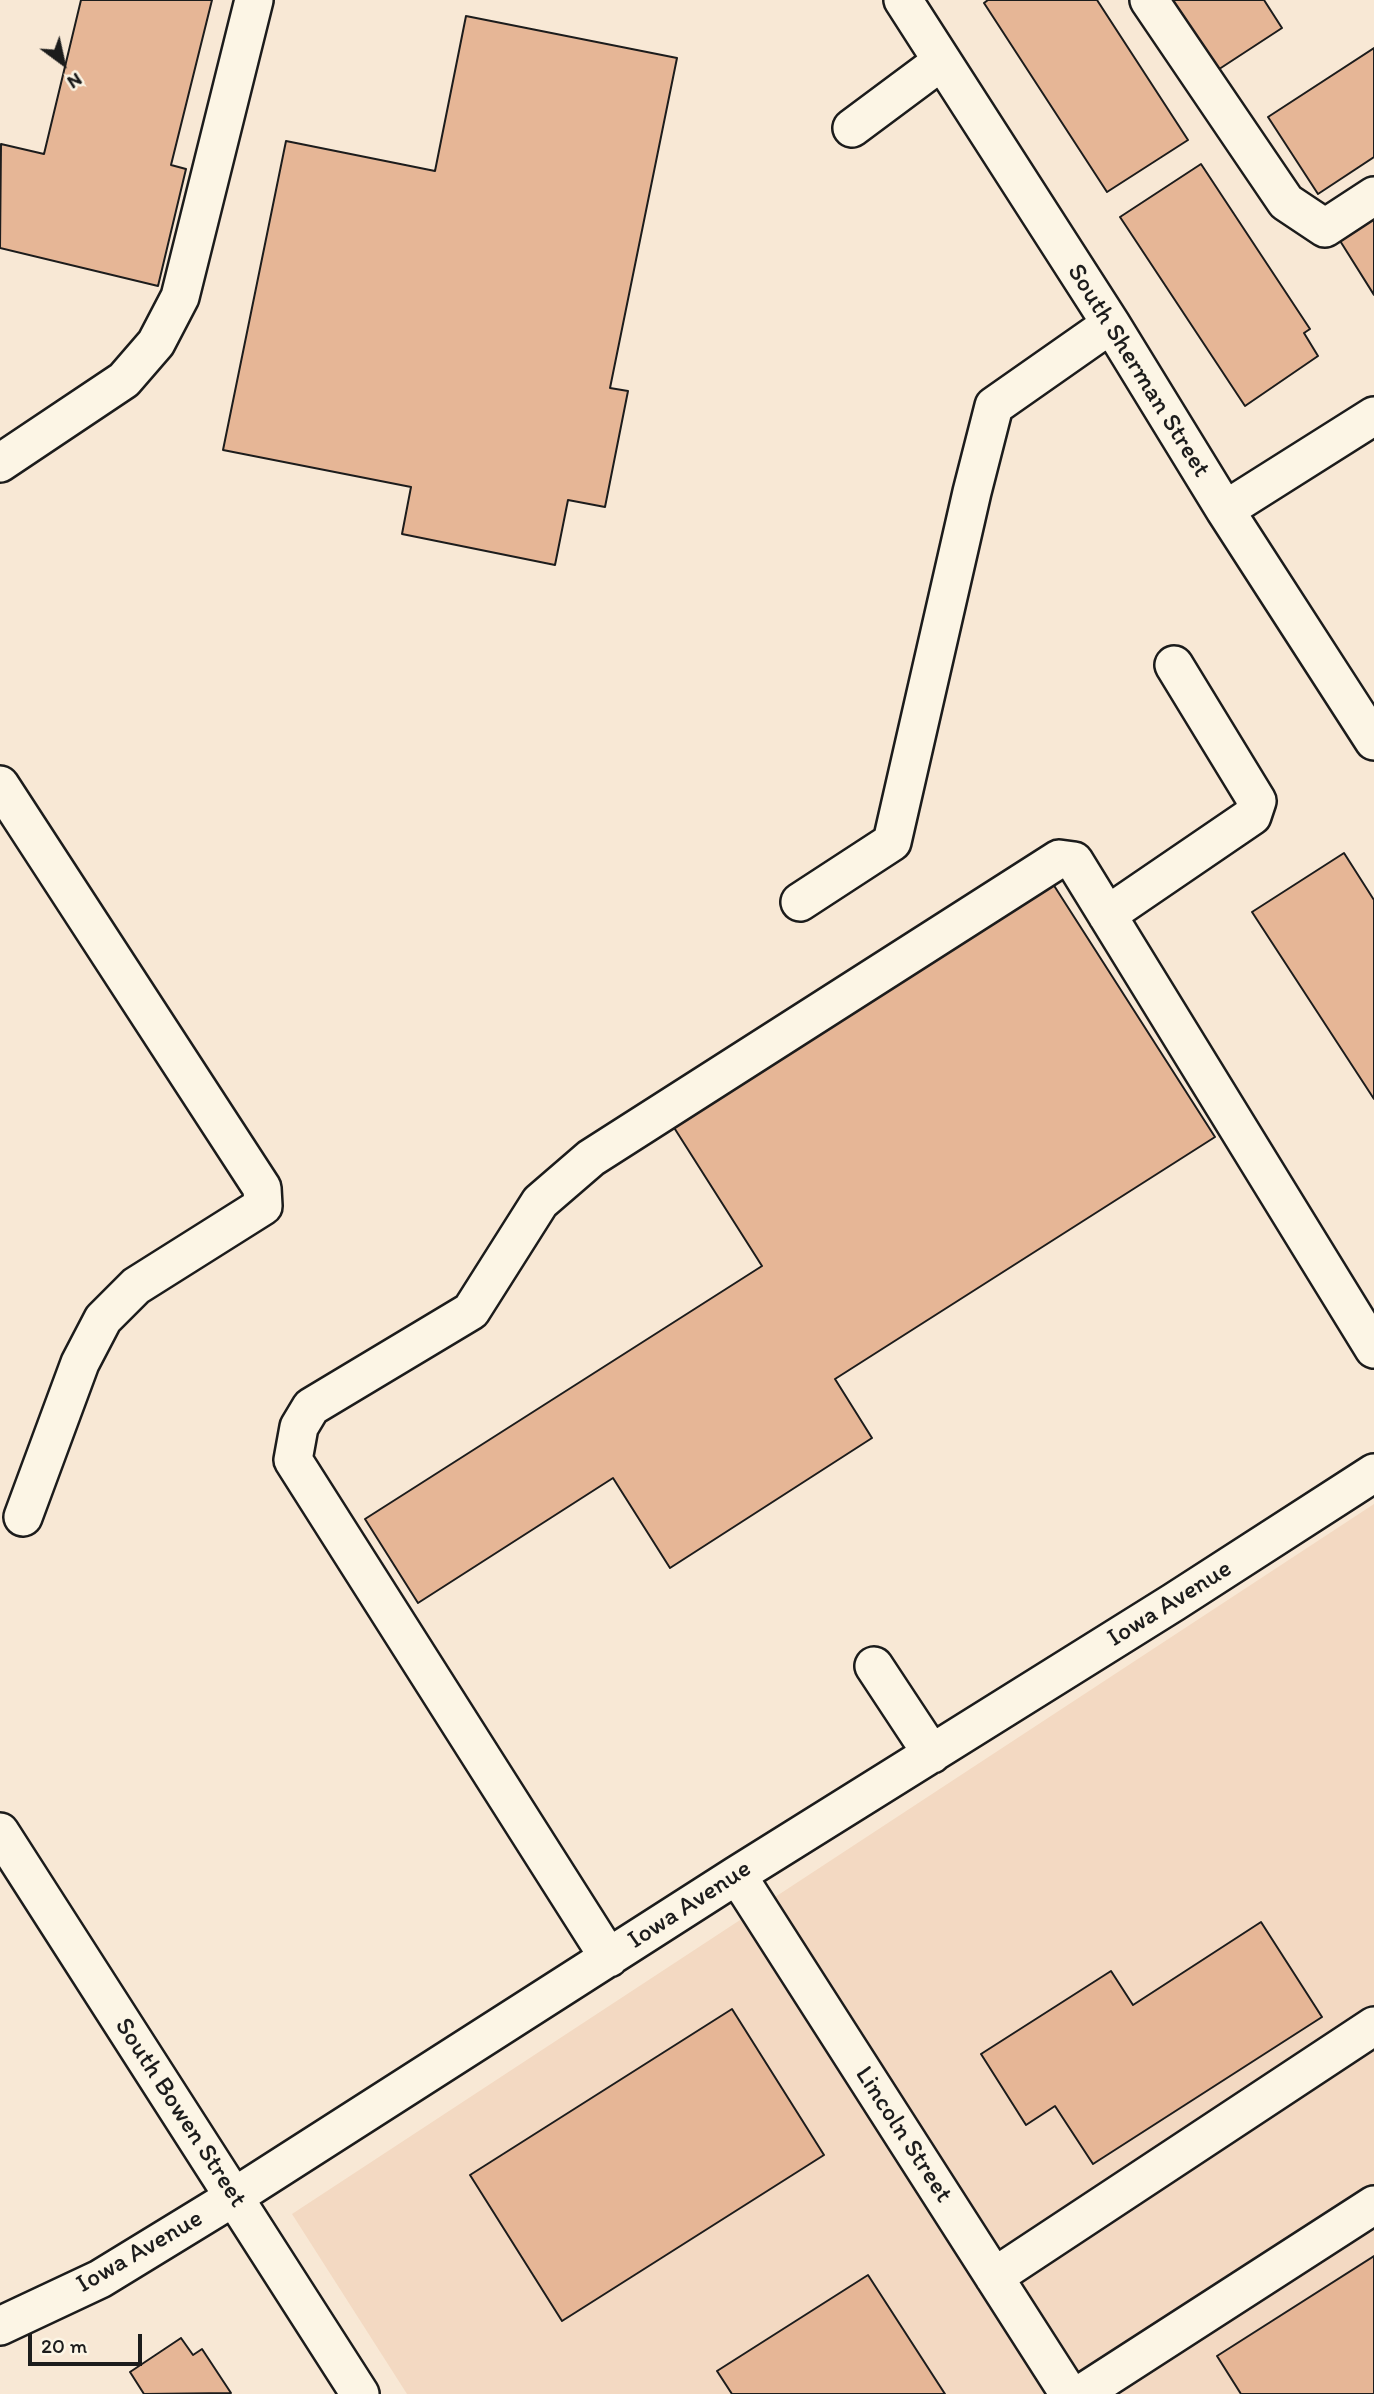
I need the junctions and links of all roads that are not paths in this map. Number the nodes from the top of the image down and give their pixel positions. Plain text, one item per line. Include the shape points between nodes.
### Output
1 (254, 0) edge
2 (903, 0) edge
3 (1149, 0) edge
4 (942, 61) junction
5 (852, 128) dead end
6 (1374, 196) edge
7 (1111, 324) junction
8 (1374, 415) edge
9 (0, 463) edge
10 (1225, 510) junction
11 (1174, 665) dead end
12 (1374, 741) edge
13 (0, 785) edge
14 (800, 902) dead end
15 (1107, 915) junction
16 (1374, 1349) edge
17 (1374, 1473) edge
18 (23, 1517) dead end
19 (874, 1665) dead end
20 (932, 1754) junction
21 (0, 1832) edge
22 (737, 1875) junction
23 (609, 1958) junction
24 (1374, 2026) edge
25 (234, 2197) junction
26 (1374, 2205) edge
27 (994, 2277) junction
28 (0, 2326) edge
29 (360, 2394) edge
30 (1069, 2394) edge
31 (1081, 2394) edge

1 - 9 street via 180,297 156,342 124,380
2 - 4 street, South Sherman Street
3 - 6 street via 1286,202 1325,228
4 - 5 street
4 - 7 street, South Sherman Street
7 - 10 street, South Sherman Street
7 - 14 street via 995,406 892,842
8 - 10 street
10 - 12 street, South Sherman Street
11 - 15 street via 1256,801 1252,816
13 - 18 street via 262,1188 263,1206 136,1286 103,1319 80,1363
15 - 16 street
15 - 23 street via 1074,861 1059,859 591,1158 540,1202 471,1311 311,1407 299,1427 293,1460
17 - 20 street, Iowa Avenue
19 - 20 street
20 - 22 street, Iowa Avenue
21 - 25 street, South Bowen Street
22 - 23 street, Iowa Avenue
22 - 27 street, Lincoln Street
23 - 25 street, Iowa Avenue
24 - 27 street
25 - 28 street, Iowa Avenue via 100,2279
25 - 29 street, South Bowen Street
26 - 31 street
27 - 30 street, Lincoln Street

